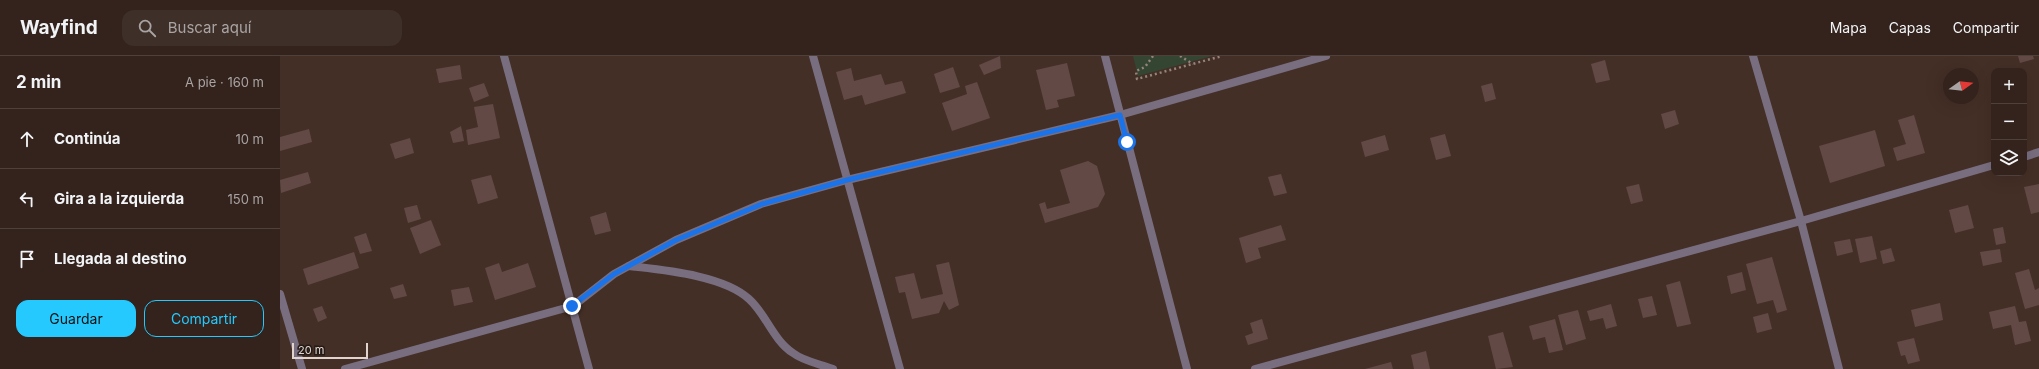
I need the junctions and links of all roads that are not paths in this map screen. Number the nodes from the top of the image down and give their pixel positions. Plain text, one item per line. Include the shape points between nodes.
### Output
1 (504, 56) edge
2 (813, 56) edge
3 (1105, 56) edge
4 (1326, 56) edge
5 (1753, 56) edge
6 (1120, 115) junction
7 (2039, 152) edge
8 (2027, 156) edge
9 (1991, 166) edge
10 (847, 180) junction
11 (1801, 221) junction
12 (629, 266) junction
13 (280, 297) edge
14 (572, 306) junction
15 (302, 369) edge
16 (345, 369) edge
17 (589, 369) edge
18 (833, 369) edge
19 (900, 369) edge
20 (1188, 369) edge
21 (1255, 369) edge
22 (1839, 369) edge

1 - 14 street
2 - 10 street
3 - 6 street
4 - 6 street
5 - 11 street
6 - 10 street
6 - 20 street
7 - 8 street
9 - 11 street
10 - 12 street via 762,204 676,240
10 - 19 street
11 - 21 street
11 - 22 street
12 - 14 street via 614,274
12 - 18 street via 677,271 732,289 748,298 793,354
13 - 15 street
14 - 16 street
14 - 17 street

